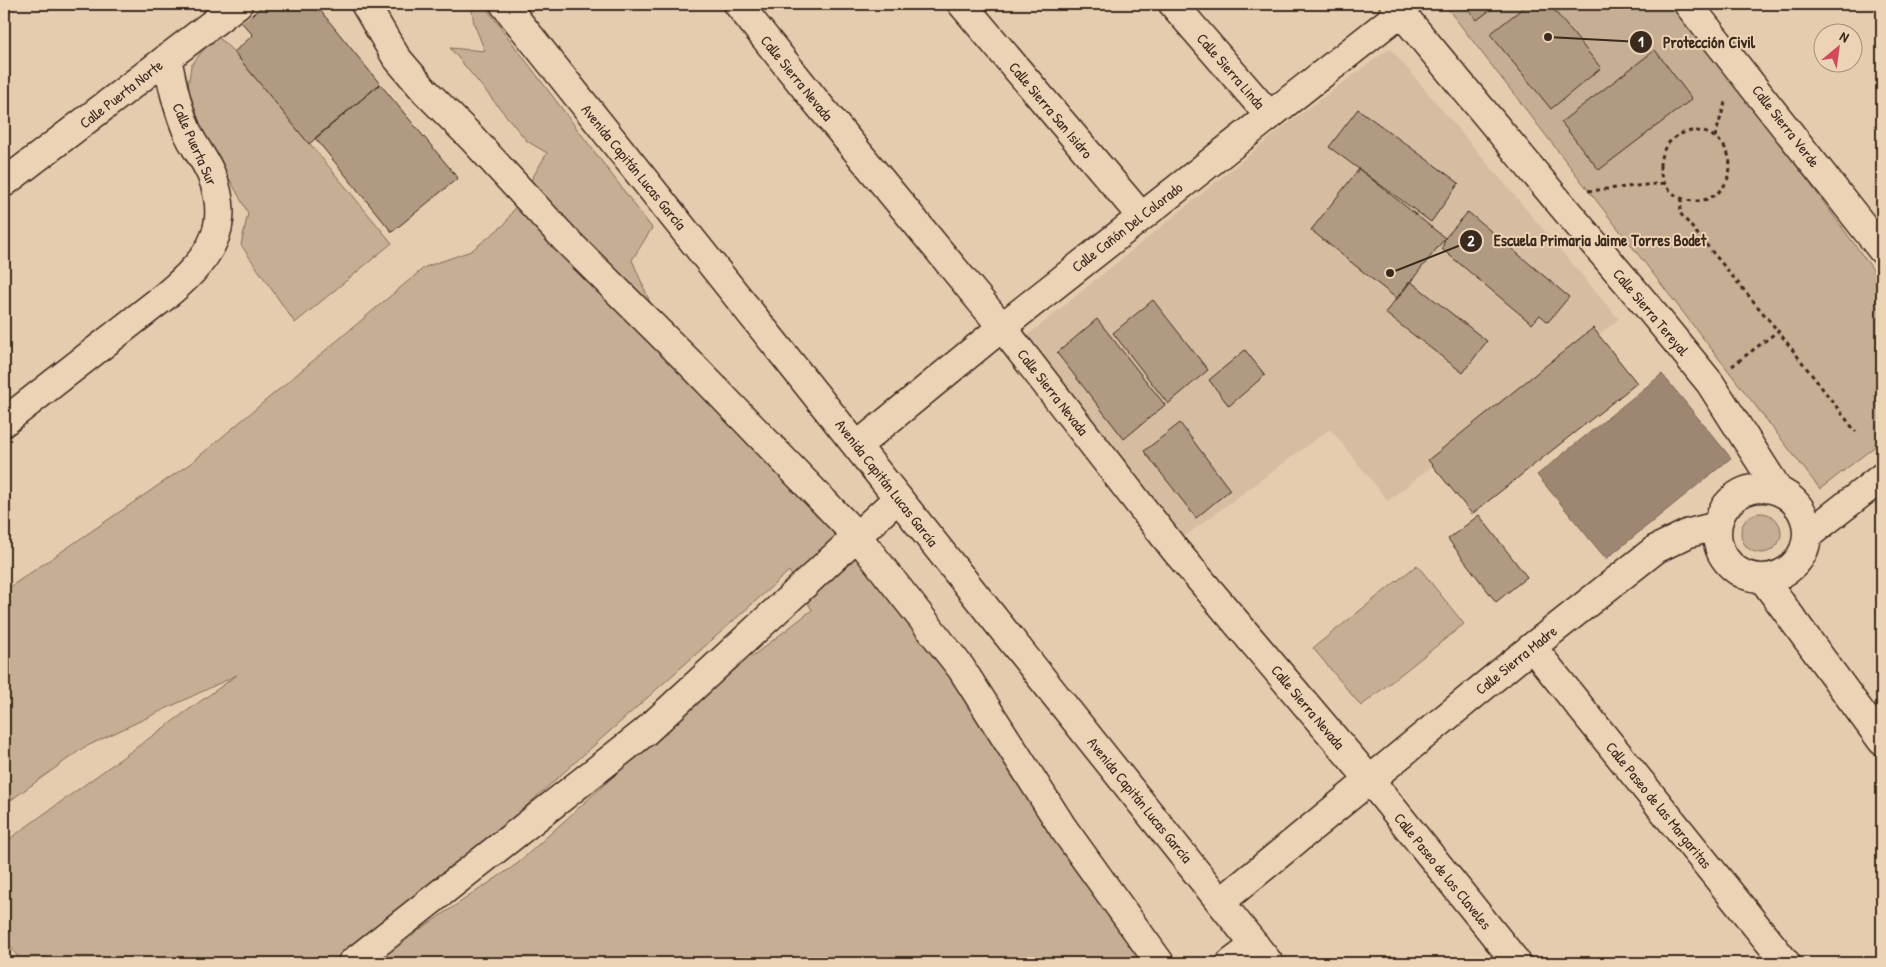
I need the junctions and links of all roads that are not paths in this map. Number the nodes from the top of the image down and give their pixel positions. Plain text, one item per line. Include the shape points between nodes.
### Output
1 (238, 4) edge
2 (365, 4) edge
3 (504, 4) edge
4 (738, 4) edge
5 (962, 4) edge
6 (1173, 4) edge
7 (1688, 4) edge
8 (1398, 8) edge
9 (167, 58) junction
10 (1269, 115) junction
11 (4, 184) edge
12 (1141, 216) junction
13 (1882, 250) edge
14 (1002, 326) junction
15 (4, 422) edge
16 (858, 446) junction
17 (1882, 477) edge
18 (1779, 491) junction
19 (898, 498) junction
20 (1716, 526) junction
21 (1808, 534) junction
22 (857, 536) junction
23 (1763, 579) junction
24 (1532, 646) junction
25 (1882, 740) edge
26 (1369, 779) junction
27 (1222, 901) junction
28 (1262, 954) edge
29 (352, 963) edge
30 (1160, 963) edge
31 (1231, 963) edge
32 (1516, 963) edge
33 (1786, 963) edge

1 - 9 street, Calle Puerta Norte
2 - 22 street via 396,57 425,91 565,239
3 - 16 street, Avenida Capitán Lucas García
4 - 14 street, Calle Sierra Nevada
5 - 12 street, Calle Sierra San Isidro
6 - 10 street, Calle Sierra Linda
7 - 13 street, Calle Sierra Verde
8 - 10 street, Calle Cañón Del Colorado
8 - 18 street, Calle Sierra Tereyal via 1710,383
9 - 11 street, Calle Puerta Norte
9 - 15 street, Calle Puerta Sur via 177,107 211,174 220,204 218,231 209,252 184,281
10 - 12 street, Calle Cañón Del Colorado
12 - 14 street, Calle Cañón Del Colorado
14 - 16 street, Calle Cañón Del Colorado
14 - 26 street, Calle Sierra Nevada via 1175,550
16 - 19 street, Avenida Capitán Lucas García
17 - 21 street
18 - 20 street via 1747,490 1732,498
18 - 21 street via 1794,501 1805,516
19 - 22 street
19 - 27 street, Avenida Capitán Lucas García
20 - 23 street via 1717,542 1733,569 1747,577
20 - 24 street, Calle Sierra Madre via 1689,533 1656,549
21 - 23 street via 1802,557 1785,573
22 - 29 street via 646,732
22 - 30 street via 961,668 1063,828
23 - 25 street
24 - 26 street, Calle Sierra Madre
24 - 33 street, Calle Paseo de las Margaritas
26 - 27 street, Calle Sierra Madre
26 - 32 street, Calle Paseo de los Claveles
27 - 28 street, Avenida Capitán Lucas García
28 - 31 street

